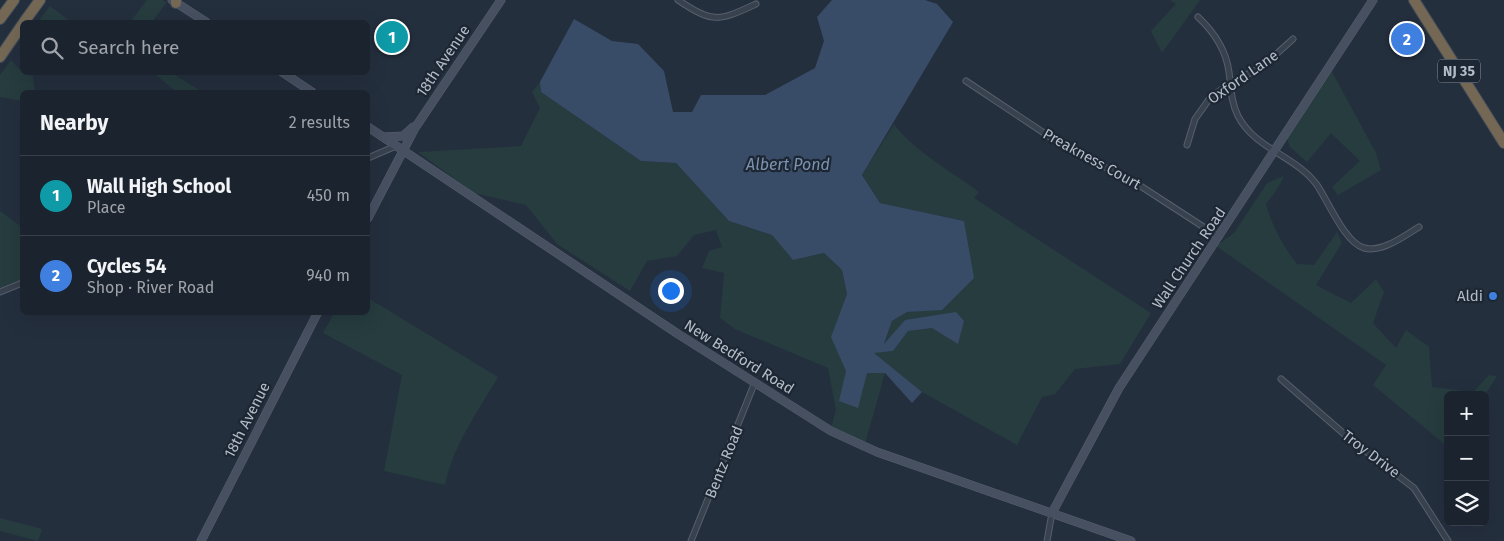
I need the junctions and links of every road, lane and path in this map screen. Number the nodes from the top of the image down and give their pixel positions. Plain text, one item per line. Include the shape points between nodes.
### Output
1 (14, 0) edge
2 (40, 0) edge
3 (501, 0) edge
4 (678, 0) edge
5 (1373, 0) edge
6 (1414, 0) edge
7 (174, 1) edge
8 (756, 4) dead end
9 (1198, 17) dead end
10 (0, 19) edge
11 (27, 20) edge
12 (203, 20) edge
13 (20, 30) edge
14 (1293, 39) dead end
15 (0, 57) edge
16 (286, 75) edge
17 (966, 80) dead end
18 (1230, 83) junction
19 (309, 90) edge
20 (428, 108) junction
21 (370, 128) edge
22 (383, 138) junction
23 (1504, 143) edge
24 (1187, 145) dead end
25 (399, 149) junction
26 (1274, 151) junction
27 (370, 157) edge
28 (370, 214) edge
29 (1419, 227) dead end
30 (1219, 237) junction
31 (20, 284) edge
32 (0, 292) edge
33 (316, 315) edge
34 (1281, 379) dead end
35 (755, 382) junction
36 (1052, 513) junction
37 (201, 541) edge
38 (691, 541) edge
39 (1047, 541) edge
40 (1131, 541) edge
41 (1448, 541) edge

1 - 10 highway
2 - 11 highway
3 - 20 street, 18th Avenue
4 - 8 street via 711,17 731,16
5 - 26 street, Wall Church Road
6 - 23 highway, NJ 35
7 - 12 street
9 - 18 street via 1221,46
13 - 15 highway
14 - 18 street, Oxford Lane via 1262,66
16 - 19 street
17 - 30 street, Preakness Court via 1059,144 1139,185
18 - 24 street, Oxford Lane via 1204,104 1191,128
18 - 26 street via 1234,106 1243,124
20 - 22 street via 408,133
20 - 25 street, 18th Avenue
21 - 22 street, New Bedford Road
22 - 25 street, New Bedford Road
25 - 27 street
25 - 28 street, 18th Avenue
25 - 35 street, New Bedford Road
26 - 29 street via 1310,176 1346,233 1362,248 1386,245
26 - 30 street, Wall Church Road
30 - 36 street, Wall Church Road via 1119,388
31 - 32 street
33 - 37 street, 18th Avenue
34 - 41 street, Troy Drive via 1351,440 1414,488
35 - 36 street, New Bedford Road via 858,445
35 - 38 street, Bentz Road
36 - 39 street, Wall Church Road
36 - 40 street, New Bedford Road

